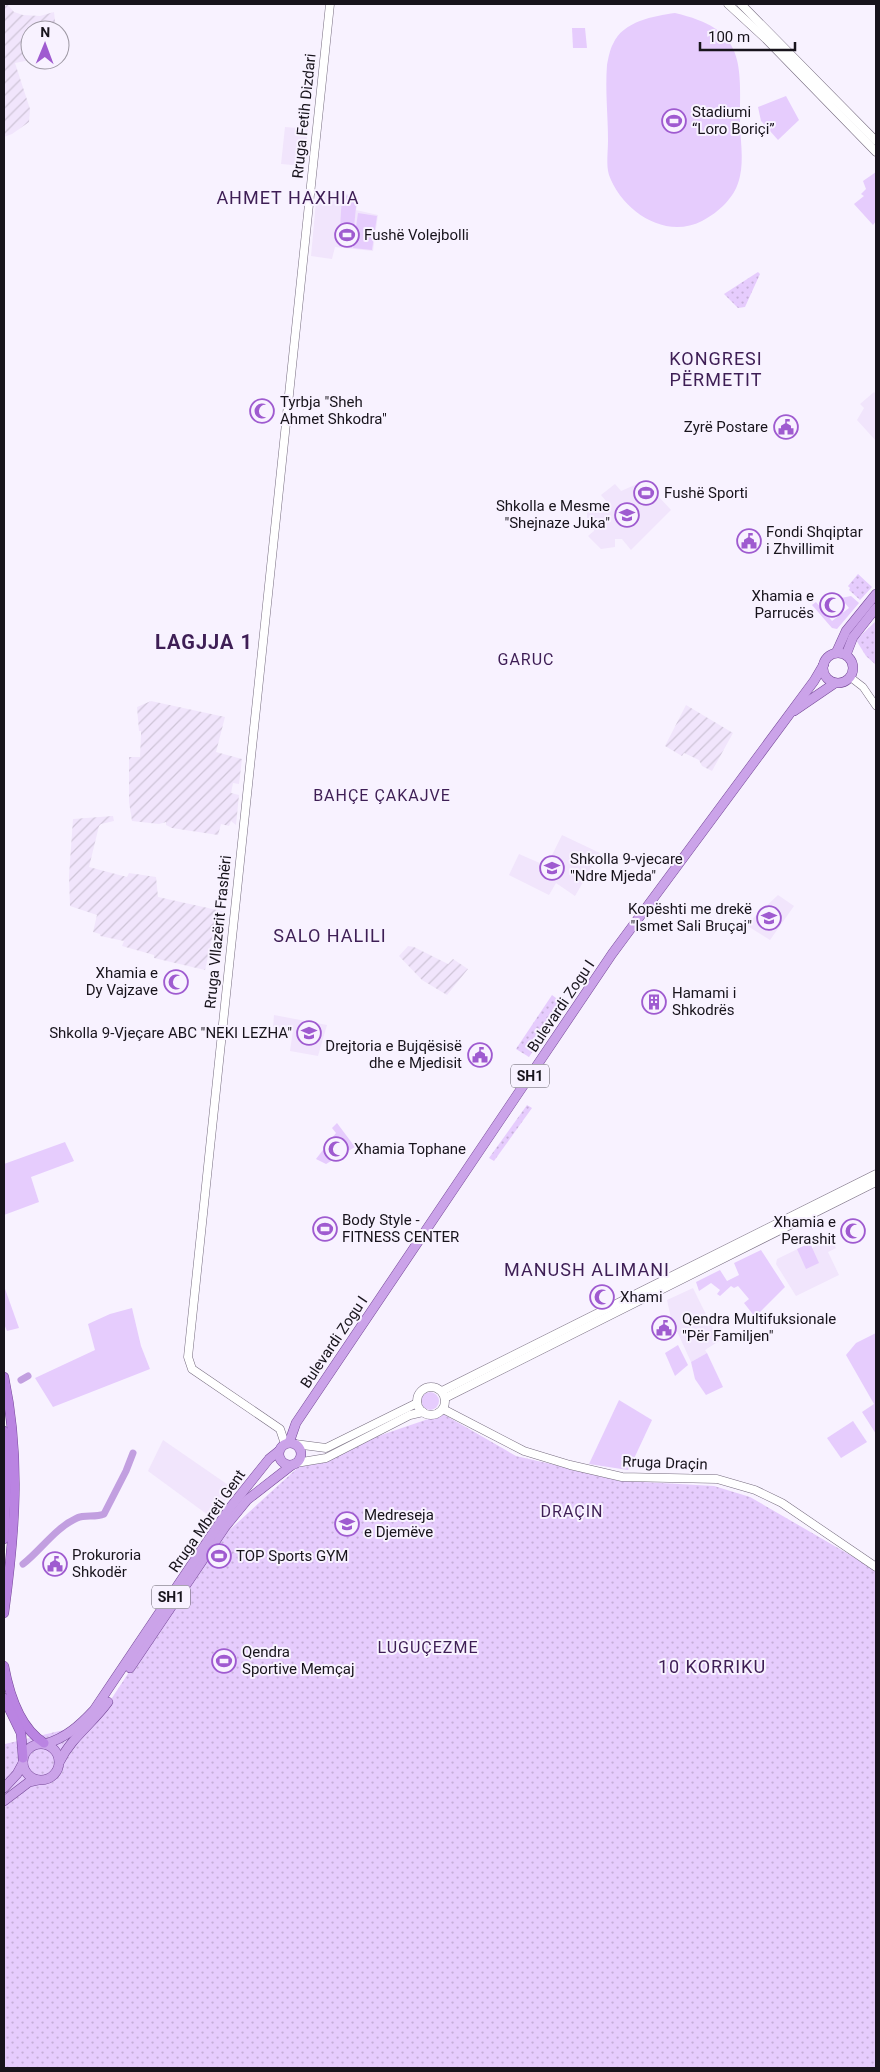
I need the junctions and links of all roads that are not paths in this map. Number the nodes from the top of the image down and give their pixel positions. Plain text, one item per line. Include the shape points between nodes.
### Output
1 (330, 4) edge
2 (728, 4) edge
3 (741, 4) edge
4 (876, 141) edge
5 (876, 152) edge
6 (277, 497) joint
7 (876, 594) edge
8 (876, 608) edge
9 (841, 654) junction
10 (824, 664) junction
11 (850, 678) junction
12 (836, 683) junction
13 (876, 706) edge
14 (786, 717) junction
15 (876, 1174) edge
16 (876, 1182) edge
17 (4, 1378) edge
18 (443, 1395) junction
19 (417, 1403) junction
20 (443, 1409) junction
21 (424, 1412) junction
22 (4, 1431) edge
23 (287, 1445) junction
24 (294, 1464) junction
25 (4, 1539) edge
26 (876, 1567) edge
27 (4, 1613) edge
28 (4, 1666) edge
29 (4, 1698) edge
30 (44, 1744) junction
31 (23, 1761) junction
32 (60, 1761) junction
33 (38, 1780) junction
34 (4, 1788) edge
35 (4, 1801) edge

1 - 6 main road, Rruga Fetih Dizdari
2 - 5 main road
3 - 4 main road
6 - 23 main road, Rruga Vllazërit Frashëri via 188,1362 192,1369 275,1424
7 - 9 main road via 846,632
8 - 9 main road
9 - 10 main road via 829,657
9 - 11 main road via 853,665
10 - 12 main road via 824,674
10 - 14 main road, Bulevardi Zogu I / SH1
11 - 12 main road
11 - 13 street via 863,686
12 - 14 main road, Bulevardi Zogu I / SH1
14 - 23 main road, Bulevardi Zogu I / SH1 via 612,954 296,1422
15 - 18 main road
16 - 18 main road
17 - 27 highway via 16,1473
18 - 19 main road via 434,1387 425,1388 418,1394
18 - 20 main road
19 - 21 main road
19 - 23 main road via 326,1448
20 - 21 main road via 432,1415
20 - 26 main road, Rruga Draçin via 524,1451 570,1465 622,1476 717,1479 755,1490 782,1503
21 - 24 main road via 410,1415 326,1458
22 - 25 highway via 7,1472
23 - 24 main road via 301,1453
23 - 24 main road via 280,1460
23 - 30 main road, Rruga Mbreti Gent / SH1 via 269,1459 230,1509 94,1710 75,1729
24 - 32 main road, Rruga Mbreti Gent / SH1 via 255,1492 242,1507 104,1707 66,1748
28 - 30 highway via 11,1693 26,1725
29 - 31 highway via 23,1741
30 - 31 main road, Rruga Mbreti Gent / SH1 via 31,1746
30 - 32 main road via 58,1753
31 - 33 main road via 25,1771
31 - 34 main road, SH1 via 17,1774
32 - 33 main road, Rruga Mbreti Gent / SH1 via 51,1777
33 - 35 main road, SH1 via 29,1782

